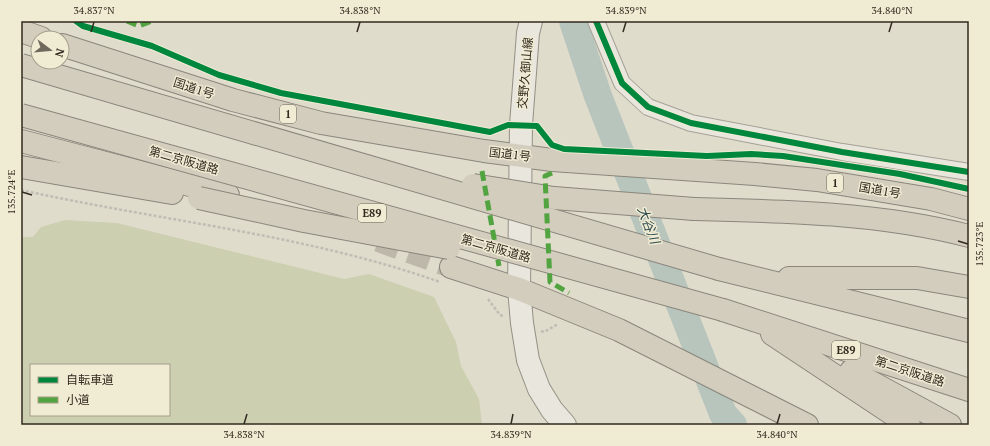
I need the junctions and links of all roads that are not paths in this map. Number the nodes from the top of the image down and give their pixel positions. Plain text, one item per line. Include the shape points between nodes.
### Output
1 (531, 21) edge
2 (596, 21) edge
3 (70, 48) edge
4 (21, 66) edge
5 (21, 115) edge
6 (204, 118) junction
7 (21, 141) edge
8 (521, 155) junction
9 (21, 167) edge
10 (969, 172) edge
11 (969, 209) edge
12 (299, 213) dead end
13 (969, 236) edge
14 (744, 275) junction
15 (448, 276) tunnel mouth
16 (595, 276) junction
17 (969, 287) edge
18 (519, 289) junction
19 (761, 323) junction
20 (969, 331) edge
21 (795, 334) junction
22 (969, 390) edge
23 (565, 425) edge
24 (807, 425) edge
25 (909, 425) edge
26 (950, 425) edge

1 - 8 main road, 交野久御山線 via 521,125
2 - 10 street via 622,83 648,107 691,122 842,152
3 - 8 highway, 国道1号 / 1 via 233,100 321,123
4 - 6 highway, bridge
5 - 16 highway, 第二京阪道路 / E89, bridge
6 - 13 highway, bridge via 449,180 500,190 554,198 694,209 795,211 861,217
6 - 14 highway, bridge via 604,237
7 - 12 highway
8 - 11 highway, 国道1号 / 1 via 552,160 816,180 931,199
8 - 18 main road, 交野久御山線
9 - 16 highway, bridge via 199,198 304,221
14 - 17 highway via 776,278 917,278
14 - 20 highway
15 - 18 highway
16 - 19 highway, 第二京阪道路 / E89, bridge via 723,310
18 - 23 main road, 交野久御山線 via 528,360 538,389
18 - 24 highway via 619,330
19 - 21 highway, 第二京阪道路 / E89
19 - 25 highway via 777,338
21 - 22 highway, 第二京阪道路 / E89
21 - 26 highway via 819,353

